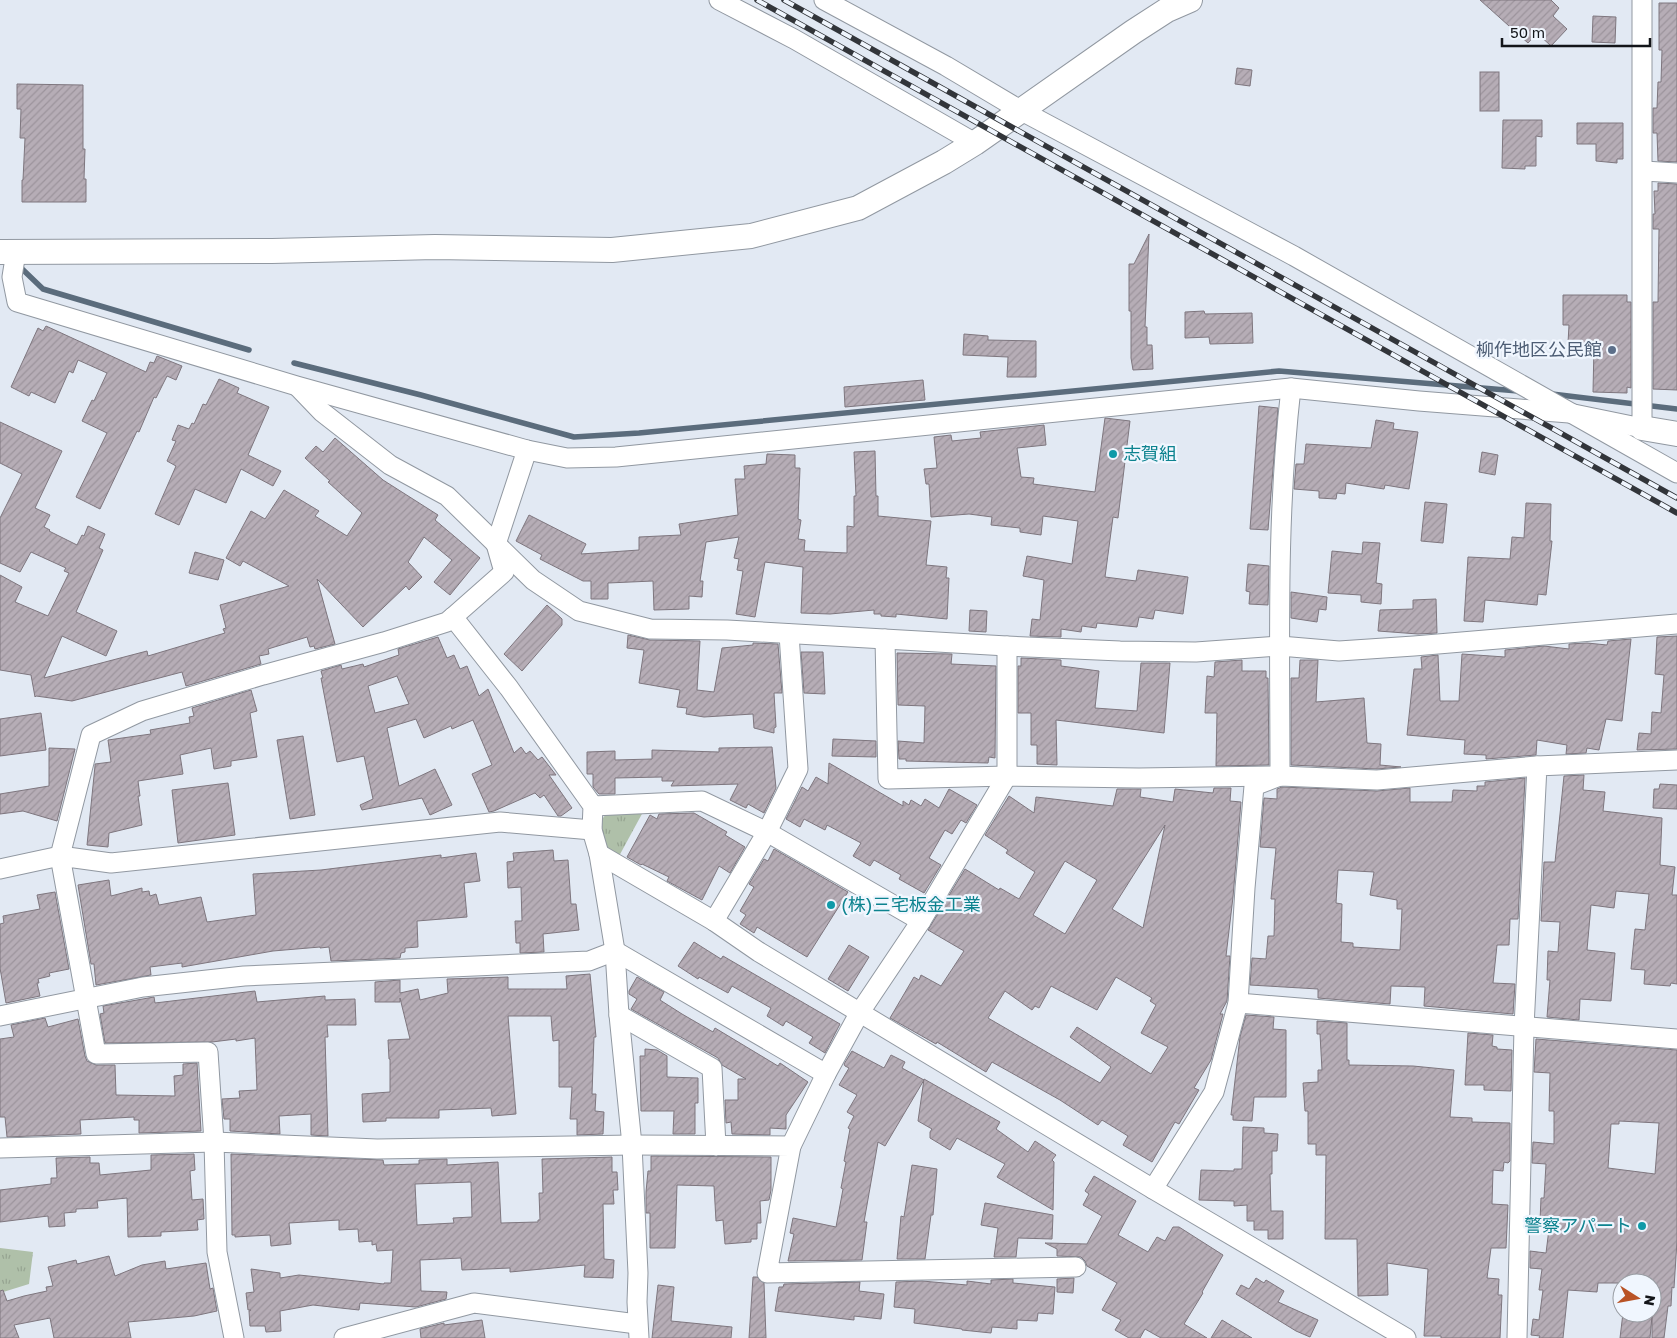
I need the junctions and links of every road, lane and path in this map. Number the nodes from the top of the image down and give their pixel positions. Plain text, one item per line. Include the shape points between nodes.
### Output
1 (719, 0) edge
2 (824, 0) edge
3 (1190, 0) edge
4 (1642, 0) edge
5 (1020, 110) junction
6 (975, 143) junction
7 (1644, 171) junction
8 (1677, 174) edge
9 (8, 252) edge
10 (297, 386) junction
11 (1292, 388) junction
12 (1569, 413) junction
13 (1642, 428) junction
14 (1677, 434) edge
15 (527, 450) junction
16 (1677, 473) edge
17 (496, 544) junction
18 (453, 618) junction
19 (1677, 624) edge
20 (789, 634) junction
21 (886, 639) junction
22 (1006, 646) junction
23 (1280, 646) junction
24 (1677, 760) edge
25 (1537, 766) junction
26 (1007, 776) junction
27 (1280, 776) junction
28 (592, 806) junction
29 (592, 830) junction
30 (767, 832) junction
31 (598, 854) junction
32 (60, 856) junction
33 (0, 869) edge
34 (714, 921) junction
35 (921, 921) junction
36 (615, 951) junction
37 (87, 998) junction
38 (1238, 1003) junction
39 (860, 1012) junction
40 (619, 1015) junction
41 (0, 1016) edge
42 (1524, 1027) junction
43 (1677, 1039) edge
44 (826, 1074) junction
45 (214, 1142) junction
46 (632, 1145) junction
47 (716, 1146) junction
48 (791, 1146) junction
49 (0, 1148) edge
50 (1153, 1189) junction
51 (1076, 1267) dead end
52 (638, 1331) edge
53 (234, 1338) edge
54 (344, 1338) edge
55 (1406, 1338) edge
56 (1517, 1338) edge

1 - 6 street via 794,39
2 - 5 street
3 - 5 street via 1140,28
4 - 7 street
5 - 6 street
5 - 12 street via 1294,256
6 - 9 street via 858,208 751,236 612,250 435,247
7 - 8 street
7 - 13 street
9 - 10 street via 17,302
10 - 15 street
10 - 17 street via 322,412 390,465 447,496
11 - 12 street
11 - 15 street via 616,457 567,458
11 - 23 street via 1286,437
12 - 13 street
12 - 16 street
13 - 14 street
15 - 17 street
17 - 18 street via 504,572
17 - 20 street via 533,580 579,611 650,629
18 - 28 street via 509,688
18 - 32 street via 384,642 142,711 91,735
19 - 23 street via 1348,650
20 - 21 street
20 - 30 street via 798,769
21 - 22 street
21 - 26 street via 888,779
22 - 23 street via 1196,652
22 - 26 street
23 - 27 street
24 - 25 street
25 - 27 street via 1377,780
25 - 42 street
26 - 27 street
26 - 35 street
27 - 38 street via 1254,786
28 - 29 street
28 - 30 street via 702,801
29 - 31 street
29 - 32 street via 500,822 111,863
30 - 34 street
30 - 35 street
31 - 34 street
31 - 36 street
32 - 33 street
32 - 37 street
34 - 39 street via 759,952
35 - 39 street
36 - 37 street via 589,961 244,976 143,987
36 - 40 street
36 - 44 street
37 - 41 street
37 - 45 street via 96,1054 208,1052
38 - 42 street
38 - 50 street via 1214,1092
39 - 44 street
39 - 50 street
40 - 46 street
40 - 47 street via 712,1068
42 - 43 street
42 - 56 street
44 - 48 street
45 - 46 street via 376,1148
45 - 49 street
45 - 53 street via 217,1252
46 - 47 street
46 - 52 street
47 - 48 street
48 - 51 street via 768,1274
50 - 55 street
52 - 54 street via 474,1303

